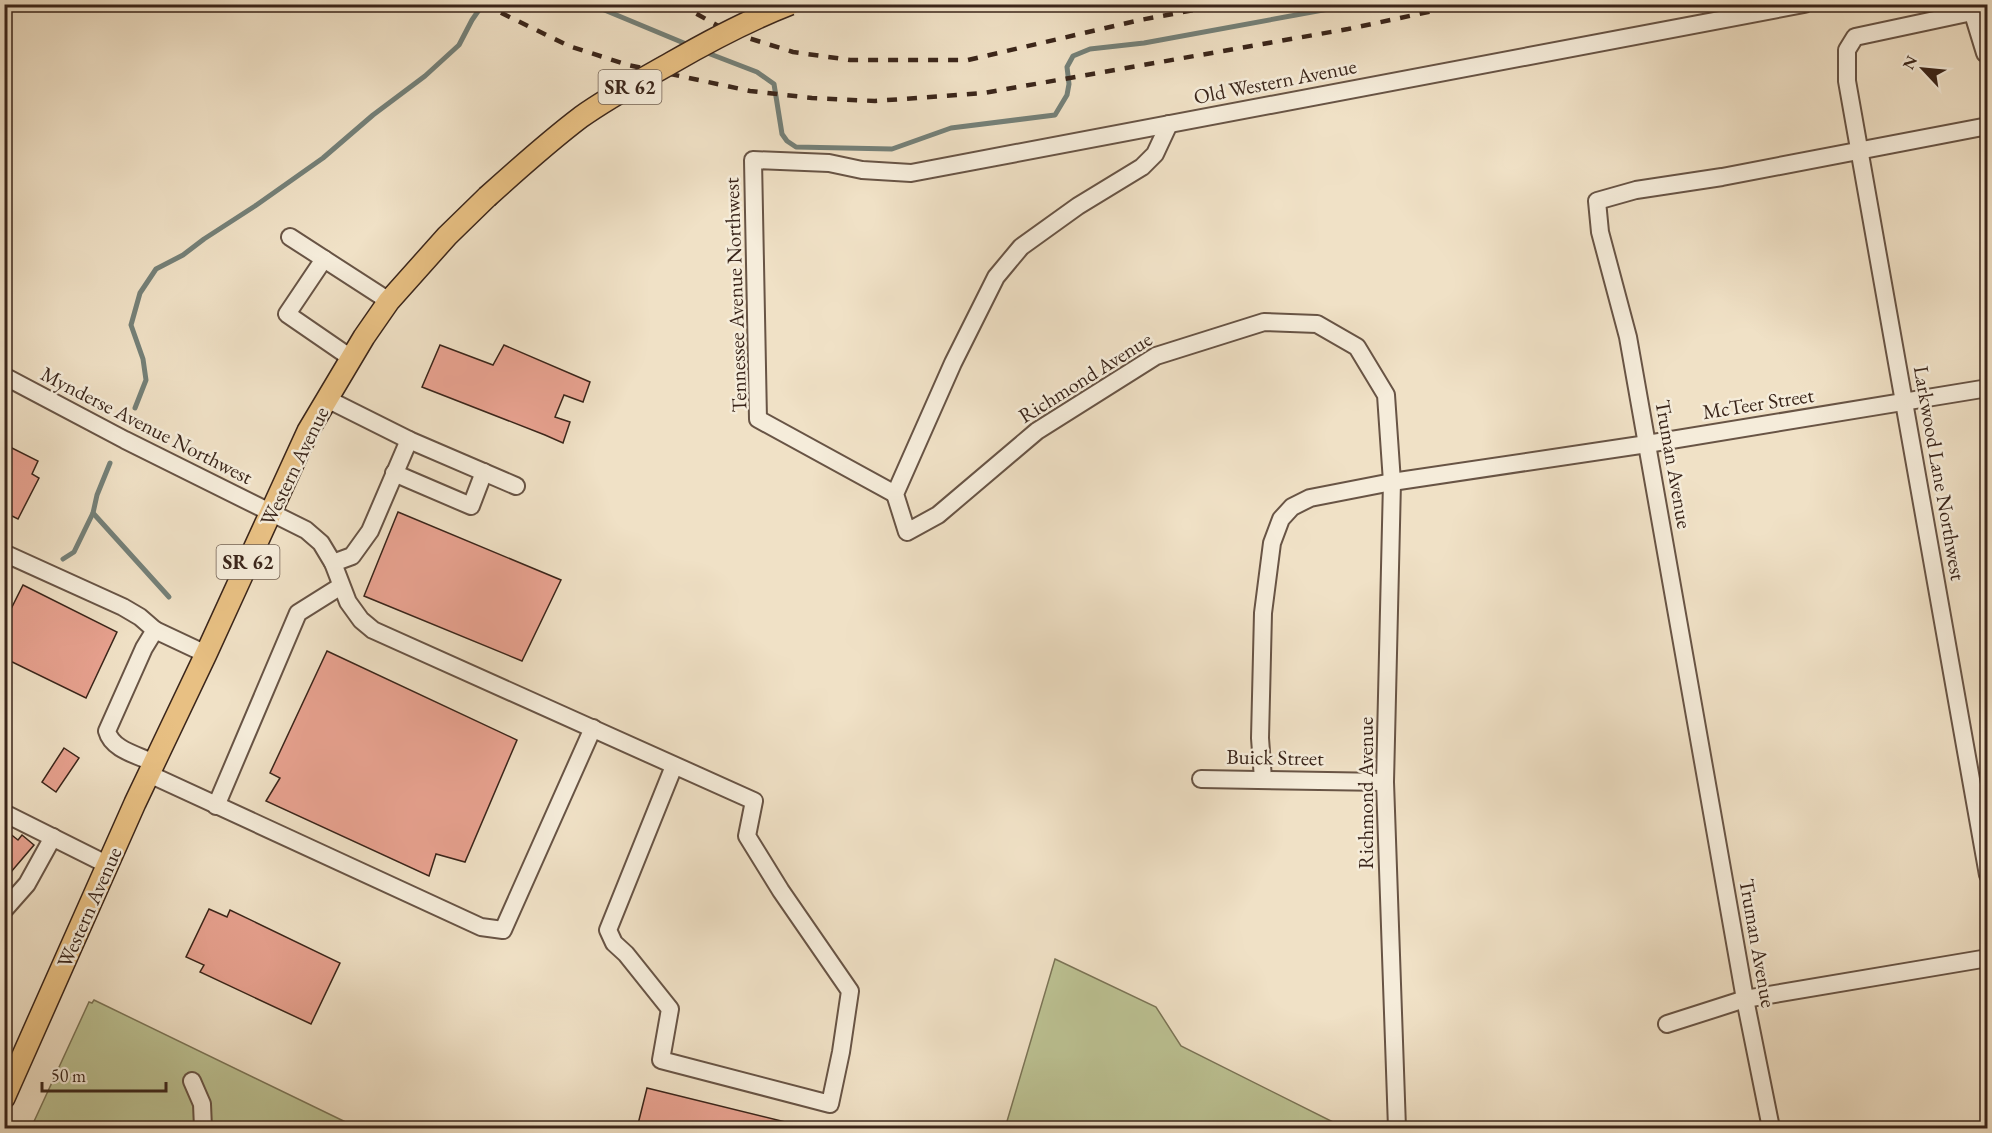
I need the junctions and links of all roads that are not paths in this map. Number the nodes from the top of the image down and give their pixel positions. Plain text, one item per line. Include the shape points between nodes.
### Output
1 (790, 4) edge
2 (1804, 4) edge
3 (1971, 8) edge
4 (1988, 53) edge
5 (1169, 124) junction
6 (1988, 126) edge
7 (1860, 150) junction
8 (753, 159) joint
9 (290, 237) dead end
10 (324, 259) junction
11 (389, 301) junction
12 (351, 358) junction
13 (4, 376) edge
14 (1988, 388) edge
15 (327, 399) junction
16 (1904, 403) junction
17 (409, 440) junction
18 (1647, 444) junction
19 (484, 472) junction
20 (394, 473) junction
21 (1392, 482) junction
22 (516, 486) dead end
23 (895, 494) junction
24 (270, 513) junction
25 (4, 553) edge
26 (333, 563) junction
27 (341, 586) junction
28 (155, 630) junction
29 (206, 654) junction
30 (593, 728) junction
31 (674, 766) junction
32 (151, 769) junction
33 (1201, 779) dead end
34 (1263, 779) junction
35 (1385, 782) junction
36 (216, 806) junction
37 (4, 813) edge
38 (53, 837) junction
39 (108, 865) junction
40 (1988, 875) edge
41 (4, 910) edge
42 (1988, 958) edge
43 (1745, 999) junction
44 (1667, 1024) dead end
45 (192, 1081) dead end
46 (4, 1098) edge
47 (203, 1128) edge
48 (1396, 1128) edge
49 (1771, 1128) edge

1 - 11 main road, Western Avenue / SR 62, bridge via 705,44 582,116 487,197
2 - 5 street, Old Western Avenue
3 - 4 street
3 - 7 street, Larkwood Lane Northwest via 1855,37 1847,50 1847,81
5 - 8 street, Old Western Avenue via 911,173
5 - 23 street via 1155,154 1142,167 1021,247 996,277
6 - 7 street, Truman Avenue
7 - 16 street, Larkwood Lane Northwest
7 - 18 street, Truman Avenue via 1636,190 1597,201 1600,232 1628,337
8 - 23 street, Tennessee Avenue Northwest via 758,419
9 - 10 street
10 - 11 street
10 - 12 street via 287,314
11 - 12 main road, Western Avenue / SR 62
12 - 15 main road, Western Avenue / SR 62
13 - 24 street, Mynderse Avenue Northwest
14 - 16 street, McTeer Street
15 - 17 street
15 - 24 main road, Western Avenue / SR 62
16 - 18 street, McTeer Street
16 - 40 street, Larkwood Lane Northwest
17 - 19 street
17 - 20 street
18 - 21 street, McTeer Street
18 - 43 street, Truman Avenue
19 - 20 street via 471,506
19 - 22 street
20 - 26 street via 370,531 352,556
21 - 23 street, Richmond Avenue via 1386,395 1357,347 1317,324 1264,322 1156,356 1037,431 938,515 907,532
21 - 34 street, McTeer Street via 1310,498 1292,507 1281,519 1272,543 1263,613
21 - 35 street, Richmond Avenue
24 - 26 street, Mynderse Avenue Northwest via 306,531 321,543
24 - 29 main road, Western Avenue / SR 62
25 - 28 street via 123,607
26 - 27 street, Mynderse Avenue Northwest
27 - 30 street, Mynderse Avenue Northwest via 361,621 373,630
27 - 36 street via 298,613
28 - 29 street
28 - 32 street via 107,731 115,745
29 - 32 main road, Western Avenue / SR 62
30 - 31 street, Mynderse Avenue Northwest
30 - 36 street via 502,930 481,927
31 - 31 street, Mynderse Avenue Northwest via 754,801 747,836 850,991 830,1104 661,1060 670,1010 614,943 609,930
32 - 36 street
32 - 39 main road, Western Avenue / SR 62
33 - 34 street, Buick Street
34 - 35 street, Buick Street
35 - 48 street, Richmond Avenue
37 - 38 street
38 - 39 street
38 - 41 street via 27,884
39 - 46 main road, Western Avenue / SR 62
42 - 43 street
43 - 44 street
43 - 49 street, Truman Avenue
45 - 47 street via 202,1104

